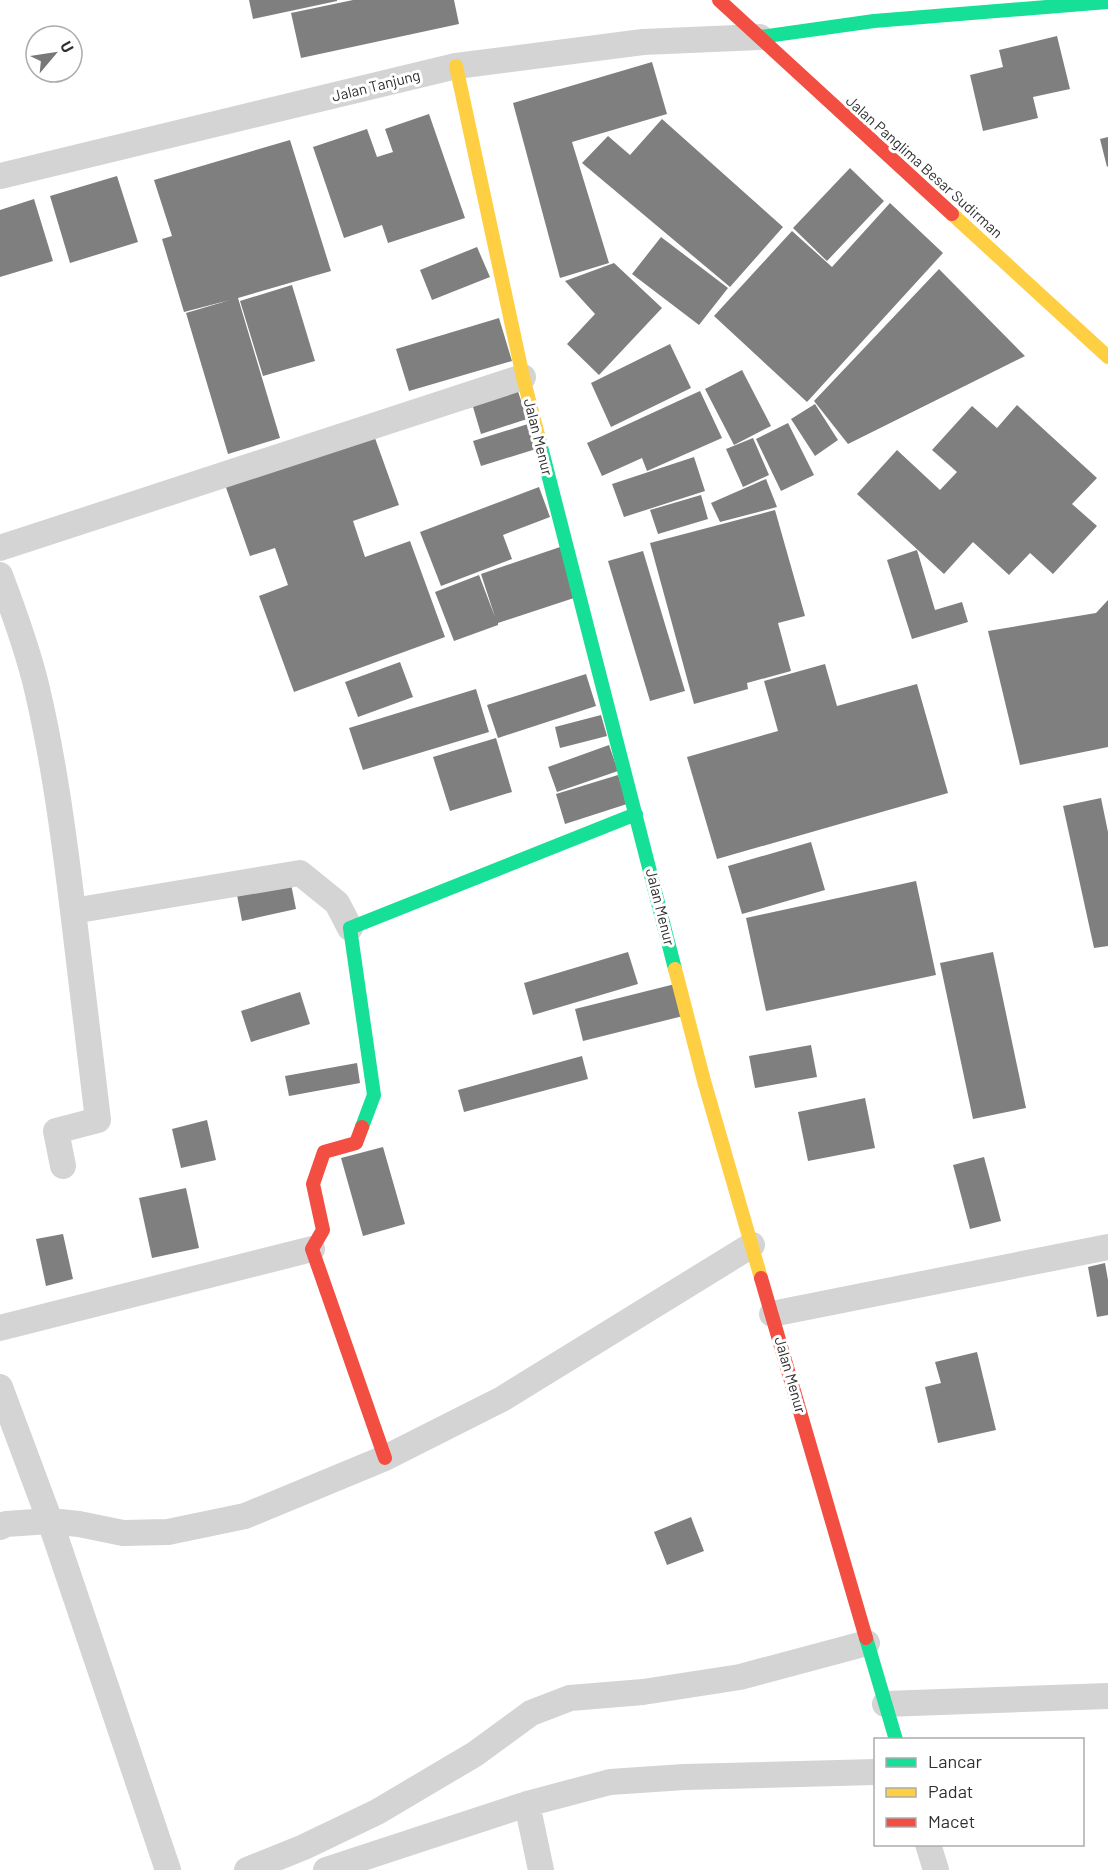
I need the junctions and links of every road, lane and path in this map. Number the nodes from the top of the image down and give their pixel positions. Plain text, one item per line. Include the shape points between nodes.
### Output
1 (719, 0) edge
2 (1108, 2) edge
3 (759, 37) junction
4 (456, 66) junction
5 (0, 176) edge
6 (1108, 357) edge
7 (523, 377) junction
8 (0, 548) edge
9 (0, 575) edge
10 (636, 814) junction
11 (73, 911) junction
12 (350, 928) junction
13 (63, 1166) dead end
14 (752, 1245) junction
15 (1108, 1247) edge
16 (312, 1250) junction
17 (772, 1314) junction
18 (0, 1328) edge
19 (0, 1387) edge
20 (385, 1458) junction
21 (50, 1521) junction
22 (0, 1527) edge
23 (867, 1643) junction
24 (1108, 1696) edge
25 (885, 1704) junction
26 (895, 1738) edge
27 (874, 1772) edge
28 (527, 1804) junction
29 (928, 1846) edge
30 (168, 1870) edge
31 (247, 1870) edge
32 (326, 1870) edge
33 (541, 1870) edge
34 (936, 1870) edge

1 - 3 street, Jalan Panglima Besar Sudirman
2 - 3 street via 874,21
3 - 4 street, Jalan Tanjung via 643,42
3 - 6 street, Jalan Panglima Besar Sudirman
4 - 5 street, Jalan Tanjung
4 - 7 street, Jalan Menur
7 - 8 street
7 - 10 street, Jalan Menur
9 - 11 street via 37,687
10 - 12 street
10 - 14 street, Jalan Menur via 704,1081
11 - 12 street via 300,873 337,903
11 - 13 street via 98,1120 56,1131
12 - 16 street via 374,1095 356,1143 324,1152 313,1184 323,1230
14 - 17 street, Jalan Menur
14 - 20 street via 502,1399
15 - 17 street
16 - 18 street
16 - 20 street
17 - 23 street, Jalan Menur
19 - 21 street
20 - 21 street via 244,1516 168,1532 123,1533
21 - 22 street
21 - 30 street
23 - 25 street, Jalan Menur
23 - 31 street via 740,1677 570,1698 531,1713 475,1754 377,1812
24 - 25 street
25 - 26 street, Jalan Menur
27 - 28 street via 610,1782
28 - 32 street
28 - 33 street
29 - 34 street

